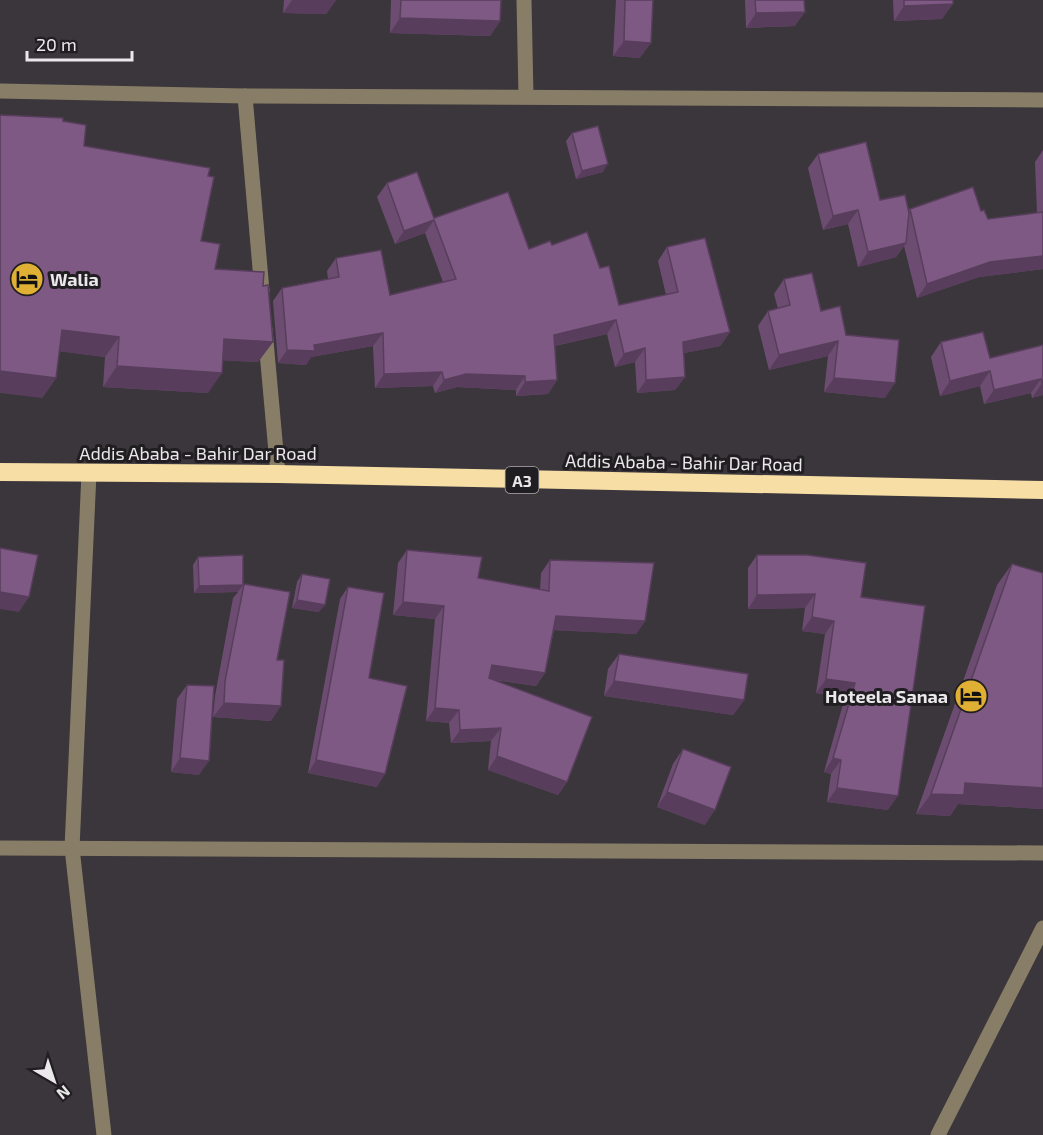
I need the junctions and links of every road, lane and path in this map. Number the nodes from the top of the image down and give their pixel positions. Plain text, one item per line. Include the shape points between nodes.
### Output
1 (524, 0) edge
2 (0, 91) edge
3 (245, 96) junction
4 (526, 96) junction
5 (1043, 100) edge
6 (0, 472) edge
7 (89, 473) junction
8 (278, 474) junction
9 (1043, 490) edge
10 (0, 848) edge
11 (72, 848) junction
12 (1043, 853) edge
13 (1043, 928) edge
14 (104, 1135) edge
15 (938, 1135) edge

1 - 4 street
2 - 3 street
3 - 4 street
3 - 8 street
4 - 5 street
6 - 7 highway, Addis Ababa - Bahir Dar Road / A3
7 - 8 highway, Addis Ababa - Bahir Dar Road / A3
7 - 11 street
8 - 9 highway, Addis Ababa - Bahir Dar Road / A3
10 - 11 street
11 - 12 street
11 - 14 street
13 - 15 street

